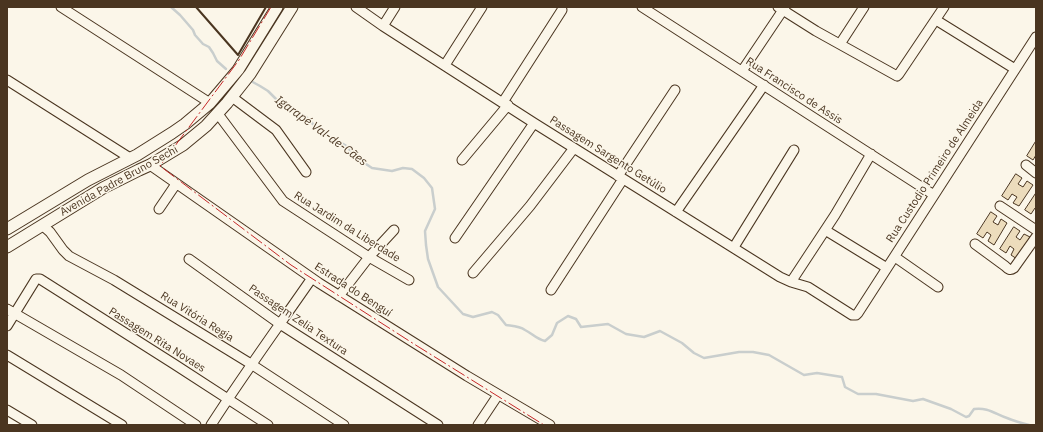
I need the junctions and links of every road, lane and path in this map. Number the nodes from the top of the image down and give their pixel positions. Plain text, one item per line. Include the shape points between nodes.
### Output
1 (60, 7) edge
2 (277, 7) edge
3 (292, 7) edge
4 (356, 7) edge
5 (395, 7) edge
6 (482, 7) edge
7 (642, 7) edge
8 (864, 7) edge
9 (944, 7) edge
10 (782, 8) edge
11 (562, 10) dead end
12 (936, 20) junction
13 (383, 26) junction
14 (1036, 37) edge
15 (840, 44) junction
16 (445, 65) junction
17 (1015, 69) junction
18 (742, 71) junction
19 (7, 80) edge
20 (764, 85) junction
21 (675, 90) dead end
22 (232, 96) junction
23 (208, 102) junction
24 (506, 104) junction
25 (218, 114) junction
26 (534, 123) junction
27 (574, 148) junction
28 (794, 150) dead end
29 (871, 154) junction
30 (130, 158) junction
31 (462, 160) dead end
32 (150, 165) junction
33 (1026, 165) dead end
34 (306, 172) dead end
35 (1036, 173) edge
36 (620, 177) junction
37 (176, 184) junction
38 (934, 195) junction
39 (1000, 206) dead end
40 (160, 209) dead end
41 (676, 212) junction
42 (42, 225) junction
43 (7, 230) edge
44 (394, 230) dead end
45 (825, 230) junction
46 (1036, 230) edge
47 (455, 238) dead end
48 (1036, 238) edge
49 (975, 244) dead end
50 (7, 247) edge
51 (734, 248) junction
52 (369, 257) junction
53 (895, 257) junction
54 (189, 259) dead end
55 (887, 268) junction
56 (473, 273) dead end
57 (312, 278) junction
58 (409, 280) dead end
59 (791, 282) junction
60 (938, 287) dead end
61 (551, 290) dead end
62 (339, 296) junction
63 (11, 311) edge
64 (852, 315) joint
65 (280, 324) junction
66 (7, 326) edge
67 (7, 355) edge
68 (251, 364) junction
69 (498, 395) junction
70 (227, 399) junction
71 (7, 410) edge
72 (32, 425) edge
73 (122, 425) edge
74 (196, 425) edge
75 (211, 425) edge
76 (268, 425) edge
77 (344, 425) edge
78 (438, 425) edge
79 (478, 425) edge
80 (550, 425) edge

1 - 23 street
2 - 23 main road, Avenida Padre Bruno Sechi via 238,70
3 - 22 main road, Avenida Padre Bruno Sechi via 250,74
4 - 13 street, Passagem Sargento Getúlio
5 - 13 street
6 - 16 street
7 - 18 street, Rua Francisco de Assis
8 - 15 street
9 - 12 street
10 - 15 street
10 - 18 street
11 - 24 street
12 - 15 street via 899,74 895,76
12 - 17 street
13 - 16 street, Passagem Sargento Getúlio
14 - 17 street, Rua Custodio Primeiro de Almeida
16 - 24 street, Passagem Sargento Getúlio
17 - 38 street, Rua Custodio Primeiro de Almeida
18 - 20 street, Rua Francisco de Assis
19 - 30 street
20 - 29 street, Rua Francisco de Assis
20 - 41 street
21 - 36 street
22 - 25 main road, Avenida Padre Bruno Sechi
22 - 34 street via 276,130
23 - 30 main road, Avenida Padre Bruno Sechi via 172,134
24 - 26 street, Passagem Sargento Getúlio
24 - 31 street
25 - 32 main road, Avenida Padre Bruno Sechi via 183,144
25 - 52 street, Rua Jardim da Liberdade via 283,201
26 - 27 street, Passagem Sargento Getúlio
26 - 47 street
27 - 36 street, Passagem Sargento Getúlio
27 - 56 street via 530,206
28 - 51 street
29 - 38 street, Rua Francisco de Assis
29 - 45 street
30 - 43 main road, Avenida Padre Bruno Sechi via 88,180
32 - 37 street, Estrada do Benguí
32 - 42 main road, Avenida Padre Bruno Sechi via 103,188
33 - 35 street
36 - 41 street, Passagem Sargento Getúlio
36 - 61 street
37 - 40 street
37 - 57 street, Estrada do Benguí
38 - 53 street, Rua Custodio Primeiro de Almeida
39 - 46 street
41 - 51 street, Passagem Sargento Getúlio
42 - 50 main road, Avenida Padre Bruno Sechi
42 - 68 street, Rua Vitória Regia via 69,256 114,280
44 - 52 street
45 - 55 street
45 - 59 street
48 - 49 street via 1012,270
51 - 59 street, Passagem Sargento Getúlio
52 - 58 street, Rua Jardim da Liberdade
52 - 62 street
53 - 55 street, Rua Custodio Primeiro de Almeida
53 - 60 street
54 - 65 street, Passagem Zelia Textura
55 - 64 street, Rua Custodio Primeiro de Almeida via 858,313
57 - 62 street, Estrada do Benguí
57 - 65 street
59 - 64 street, Passagem Sargento Getúlio via 808,287
62 - 69 street, Estrada do Benguí
63 - 66 street
63 - 70 street, Passagem Rita Novaes via 34,283 38,279 42,280
63 - 74 street via 121,375
65 - 68 street
65 - 78 street, Passagem Zelia Textura
67 - 73 street
68 - 70 street
68 - 77 street, Rua Vitória Regia
69 - 79 street
69 - 80 street, Estrada do Benguí
70 - 75 street
70 - 76 street, Passagem Rita Novaes
71 - 72 street

